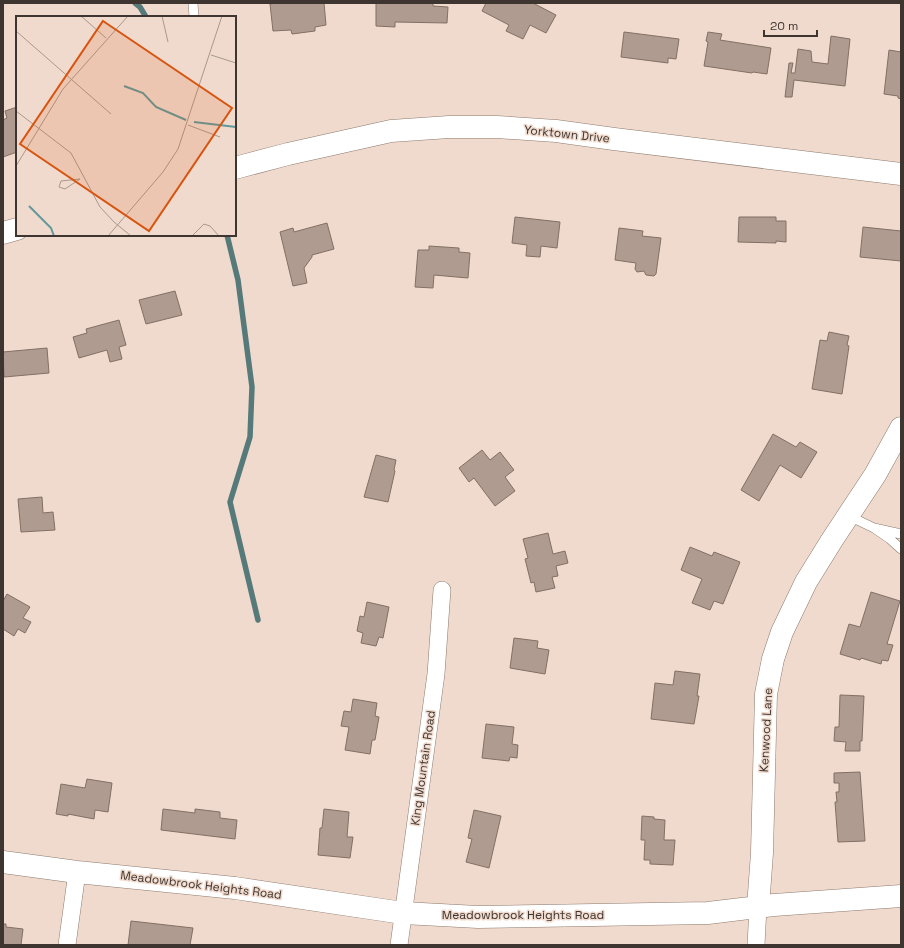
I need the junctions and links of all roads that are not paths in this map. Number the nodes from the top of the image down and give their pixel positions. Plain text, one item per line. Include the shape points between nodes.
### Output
1 (193, 3) edge
2 (194, 16) edge
3 (236, 166) edge
4 (901, 174) edge
5 (16, 229) edge
6 (3, 233) edge
7 (901, 428) edge
8 (849, 516) junction
9 (874, 528) junction
10 (901, 534) edge
11 (901, 549) edge
12 (442, 590) dead end
13 (3, 862) edge
14 (77, 872) junction
15 (901, 896) edge
16 (758, 908) junction
17 (404, 913) junction
18 (67, 945) edge
19 (399, 945) edge
20 (756, 945) edge

1 - 2 lane
3 - 4 street, Yorktown Drive via 391,131 489,127 556,131
5 - 6 street
7 - 8 street, Kenwood Lane
8 - 9 lane
8 - 16 street, Kenwood Lane via 806,582 782,632 773,659 766,694
9 - 10 lane
9 - 11 lane
12 - 17 street, King Mountain Road via 436,674
13 - 14 street, Meadowbrook Heights Road
14 - 17 street, Meadowbrook Heights Road via 235,888
14 - 18 street
15 - 16 street, Meadowbrook Heights Road via 841,899
16 - 17 street, Meadowbrook Heights Road via 673,915 478,917
16 - 20 street, Kenwood Lane
17 - 19 street, King Mountain Road

